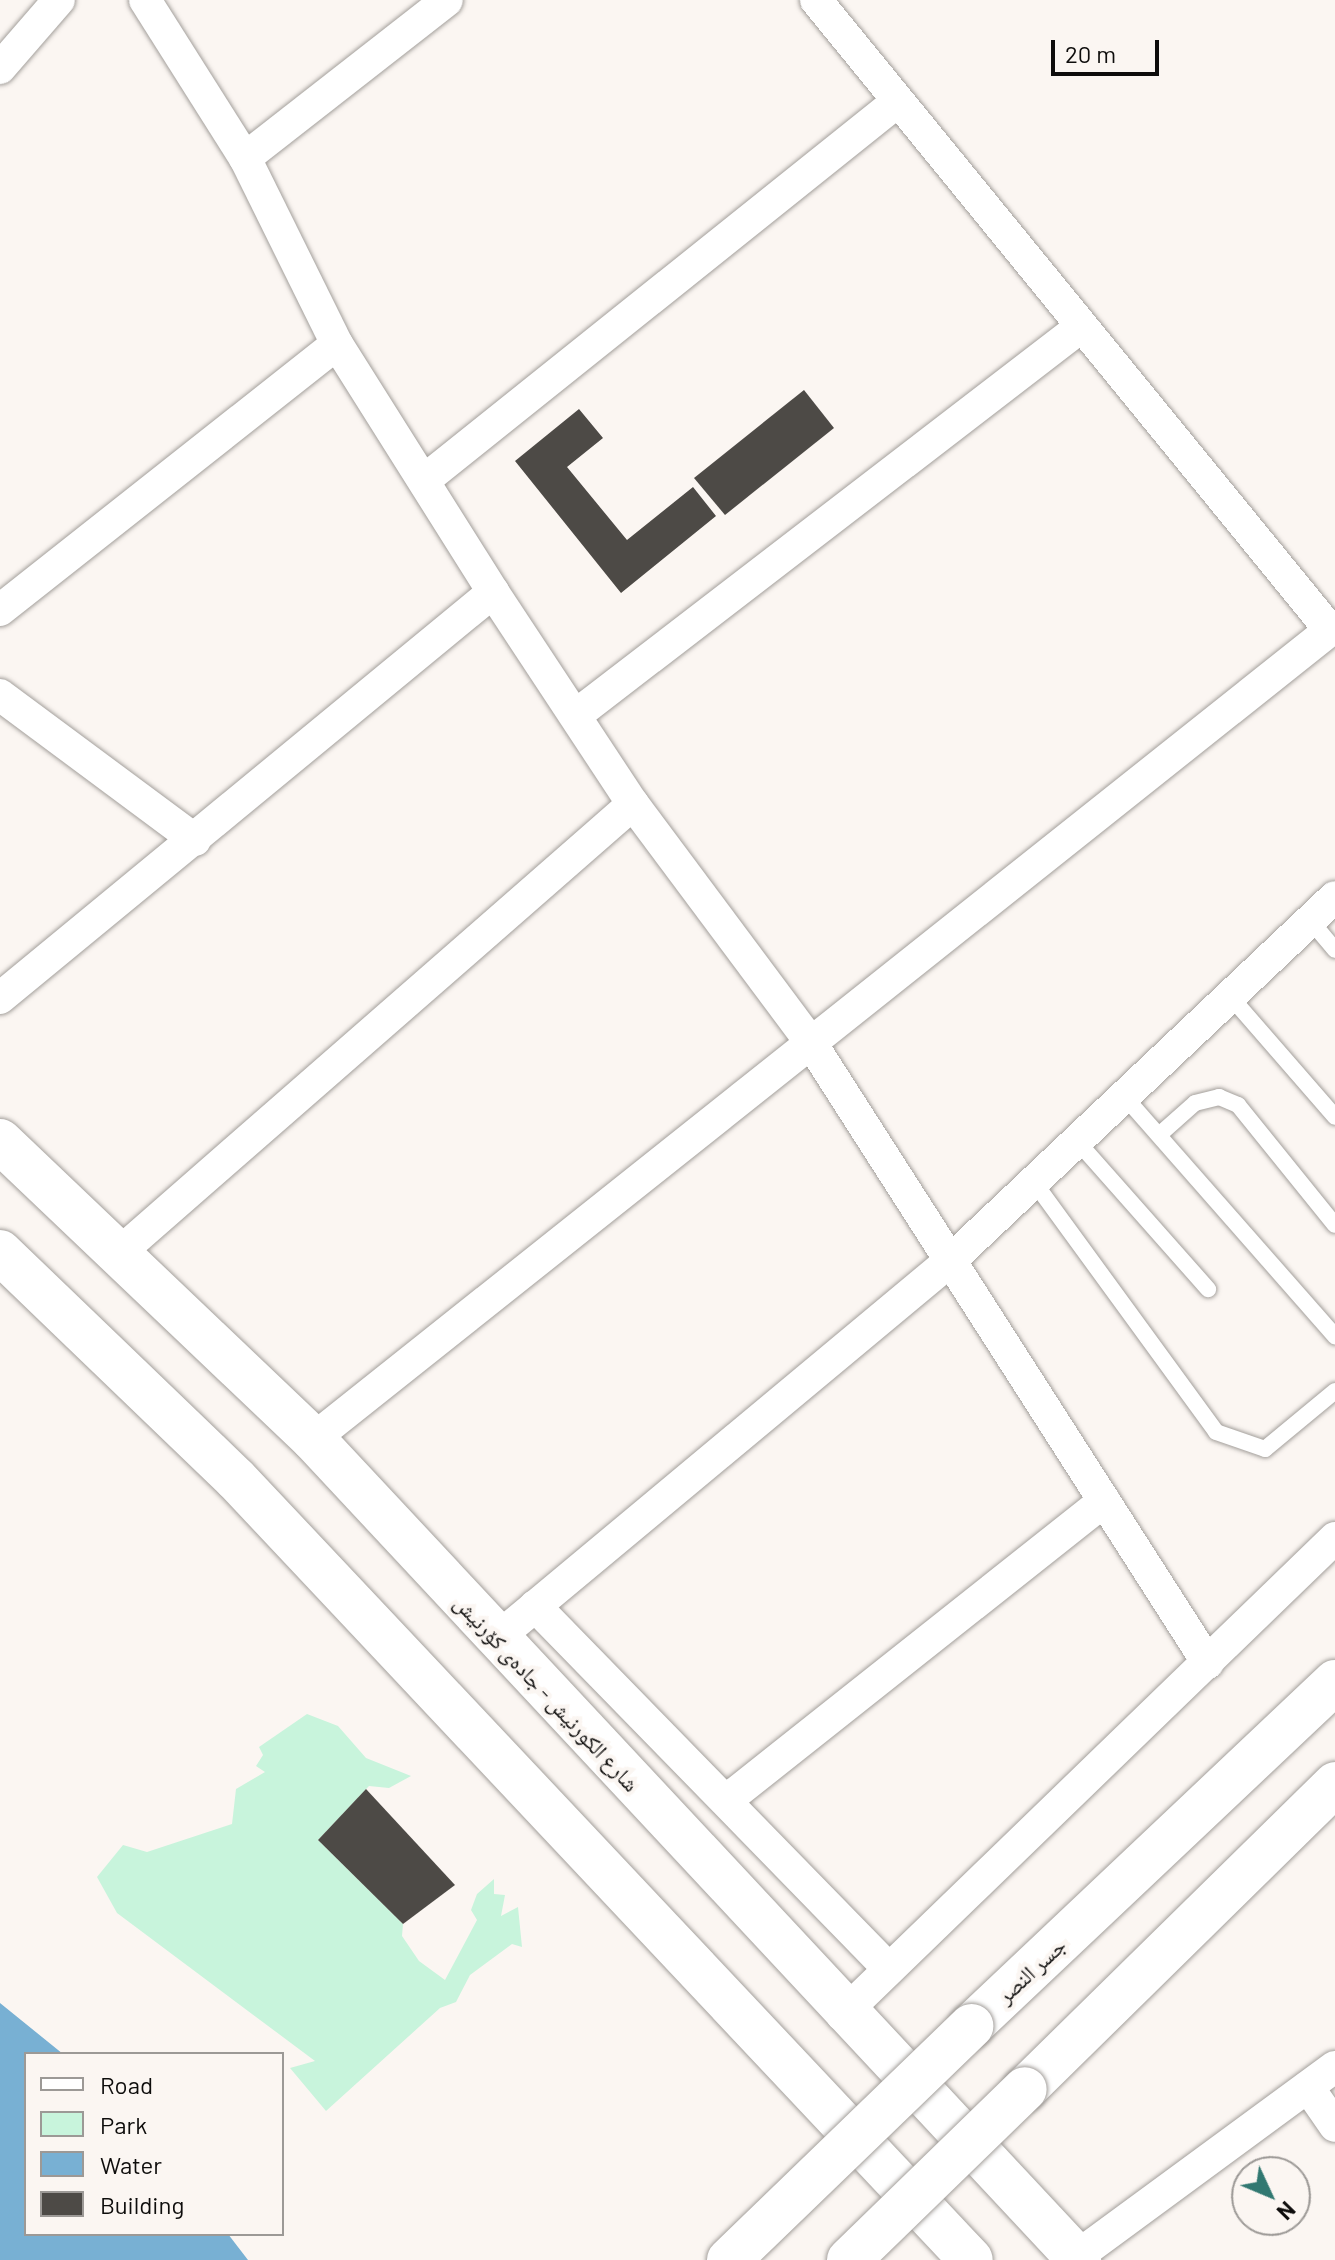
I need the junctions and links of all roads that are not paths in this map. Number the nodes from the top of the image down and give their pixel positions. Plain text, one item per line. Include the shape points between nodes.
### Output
1 (59, 0) edge
2 (145, 0) edge
3 (447, 0) edge
4 (816, 0) edge
5 (0, 68) edge
6 (898, 101) junction
7 (245, 158) junction
8 (1082, 326) junction
9 (337, 344) junction
10 (427, 478) junction
11 (493, 592) junction
12 (0, 610) edge
13 (1332, 628) edge
14 (0, 695) edge
15 (576, 715) junction
16 (633, 804) junction
17 (195, 840) junction
18 (1335, 897) edge
19 (1310, 920) junction
20 (1335, 950) edge
21 (1230, 996) junction
22 (0, 998) edge
23 (811, 1043) junction
24 (1124, 1096) junction
25 (1335, 1117) edge
26 (1159, 1135) junction
27 (0, 1141) edge
28 (1077, 1141) junction
29 (1034, 1182) junction
30 (1335, 1225) edge
31 (0, 1252) edge
32 (118, 1254) junction
33 (951, 1260) junction
34 (1208, 1289) dead end
35 (1335, 1336) edge
36 (1335, 1391) edge
37 (313, 1439) junction
38 (1104, 1501) junction
39 (1335, 1538) edge
40 (535, 1606) junction
41 (496, 1639) junction
42 (1208, 1663) junction
43 (1335, 1682) edge
44 (1335, 1784) edge
45 (728, 1799) junction
46 (889, 1969) junction
47 (842, 2015) junction
48 (1335, 2067) edge
49 (1308, 2087) junction
50 (1335, 2126) edge
51 (1077, 2259) edge
52 (729, 2260) edge
53 (849, 2260) edge
54 (971, 2260) edge

1 - 5 street
2 - 7 street
3 - 7 street
4 - 6 street
6 - 8 street
6 - 10 street
7 - 9 street
8 - 13 street
8 - 15 street
9 - 10 street
9 - 12 street
10 - 11 street
11 - 15 street
11 - 17 street
13 - 23 street
14 - 17 street
15 - 16 street
16 - 23 street
16 - 32 street
17 - 22 street
18 - 19 street
19 - 20 lane
19 - 21 street
21 - 24 street
21 - 25 lane
23 - 33 street
23 - 37 street
24 - 26 lane
24 - 28 street
26 - 30 lane via 1195,1103 1219,1097 1238,1105
26 - 35 lane
27 - 32 main road, شارع الكورنيش - جادەی کۆرنیش
28 - 29 street
28 - 34 lane
29 - 33 street
29 - 36 lane via 1216,1432 1265,1449
31 - 54 main road via 236,1479
32 - 37 main road, شارع الكورنيش - جادەی کۆرنیش
33 - 38 street
33 - 40 street
37 - 41 main road, شارع الكورنيش - جادەی کۆرنیش
38 - 42 street
38 - 45 street
39 - 42 street
40 - 41 street
40 - 45 street
41 - 47 main road, شارع الكورنيش - جادەی کۆرنیش
42 - 46 street
43 - 52 main road, جسر النصر, bridge
44 - 53 main road, bridge
45 - 46 street
46 - 47 street
47 - 51 main road, شارع الكورنيش - جادەی کۆرنیش
48 - 49 street
49 - 50 street
49 - 51 street

